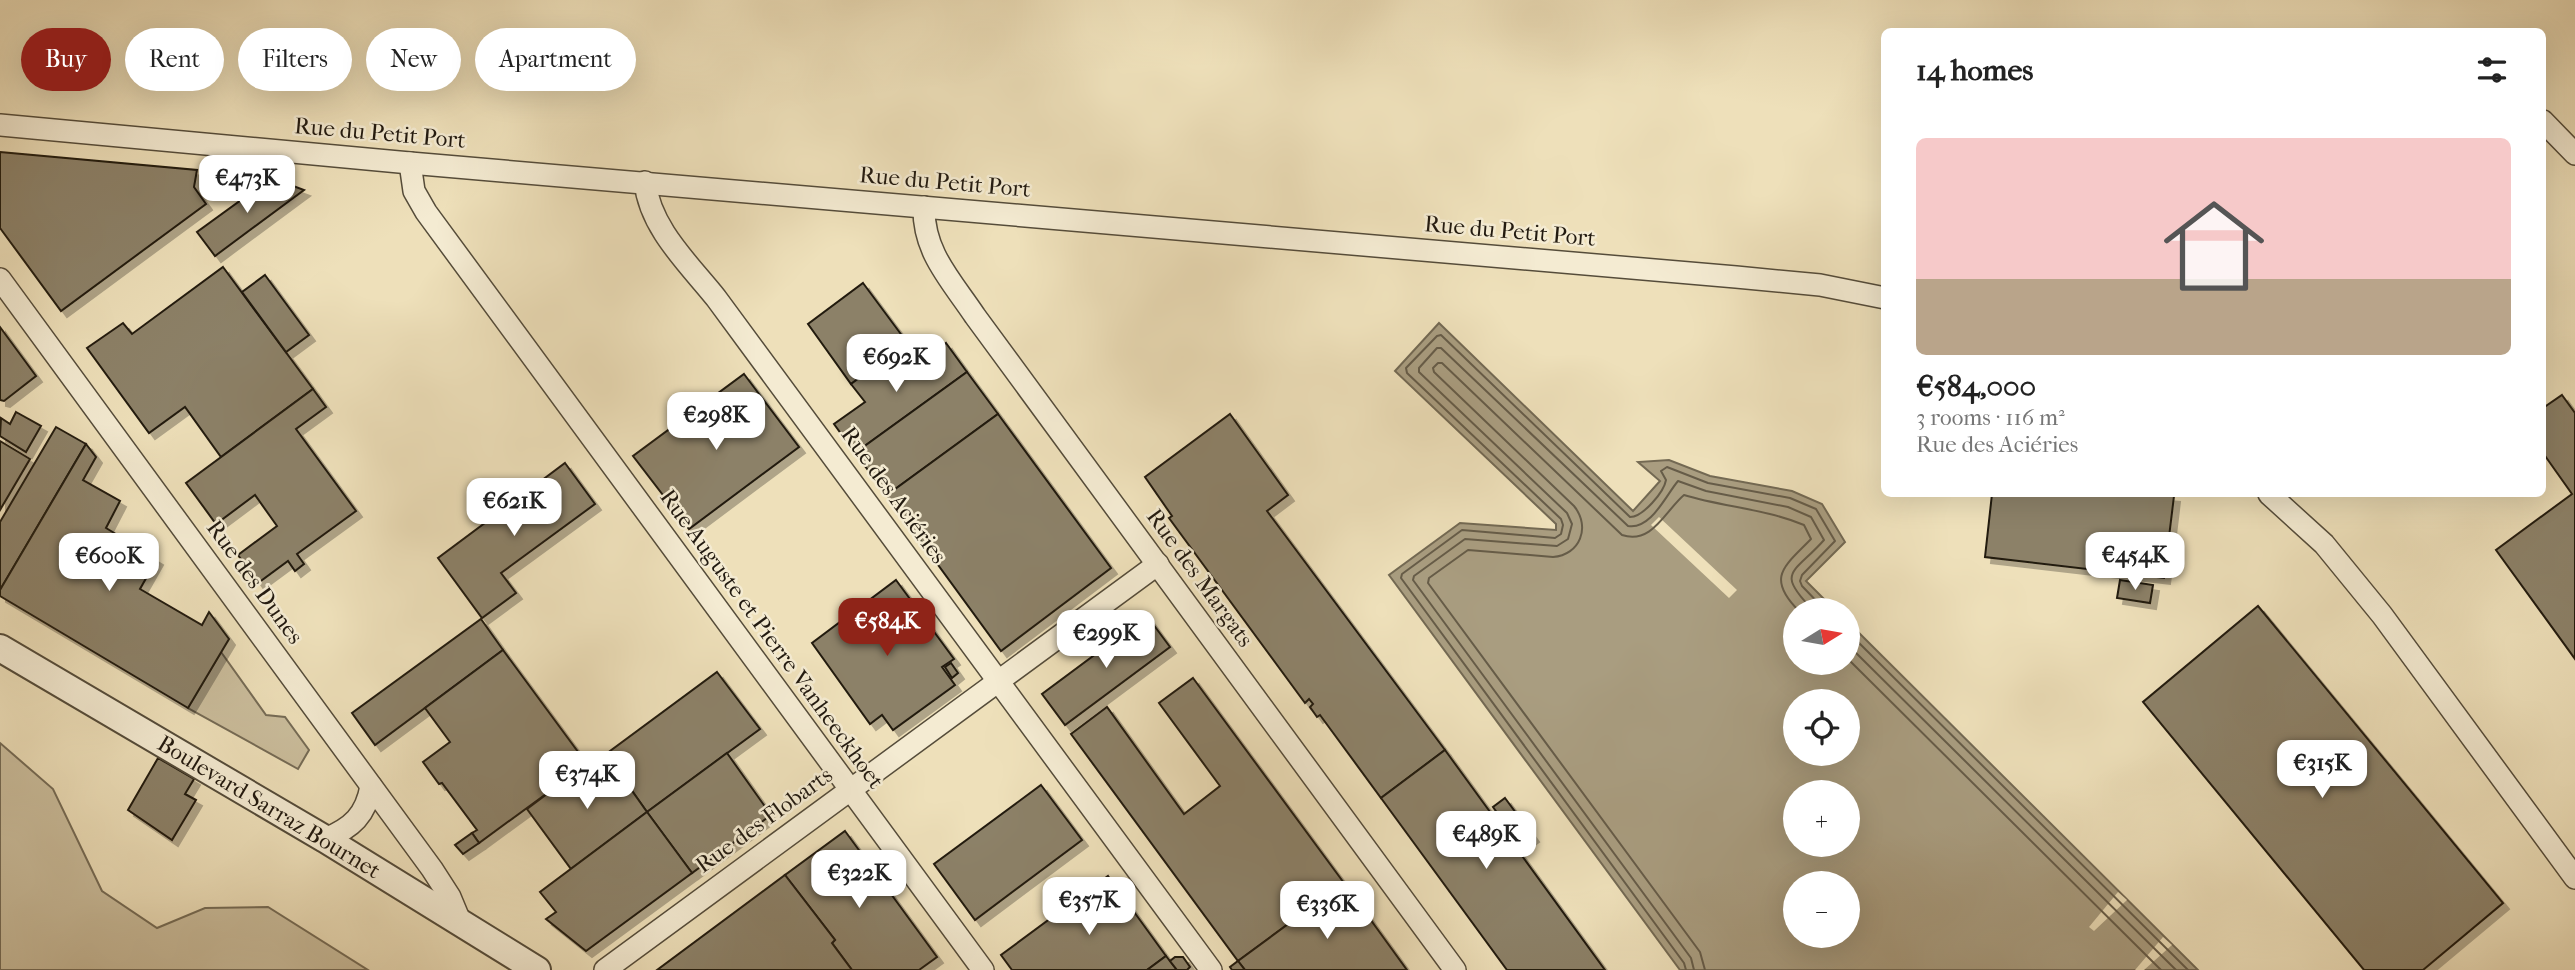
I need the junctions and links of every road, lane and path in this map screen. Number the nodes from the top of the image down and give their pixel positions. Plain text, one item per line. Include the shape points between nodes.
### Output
1 (2546, 124) edge
2 (0, 125) edge
3 (2575, 154) edge
4 (410, 163) junction
5 (645, 182) junction
6 (925, 207) junction
7 (0, 279) edge
8 (1881, 297) edge
9 (2272, 497) edge
10 (1158, 564) junction
11 (0, 648) edge
12 (998, 681) junction
13 (371, 786) junction
14 (850, 790) junction
15 (326, 839) junction
16 (2575, 878) edge
17 (460, 921) junction
18 (537, 970) edge
19 (605, 970) edge
20 (983, 970) edge
21 (1211, 970) edge
22 (1455, 970) edge

1 - 3 street
2 - 4 street, Rue du Petit Port
4 - 5 street, Rue du Petit Port
4 - 14 street, Rue Auguste et Pierre Vanheeckhoet via 414,191 426,212
5 - 6 street, Rue du Petit Port
5 - 12 street, Rue des Aciéries via 658,224
6 - 8 street, Rue du Petit Port via 1747,278
6 - 10 street, Rue des Margats via 926,237 943,269
7 - 13 street, Rue des Dunes
9 - 16 street via 2324,544 2400,638
10 - 12 street, Rue des Flobarts
10 - 22 street, Rue des Margats
11 - 15 street, Boulevard Sarraz Bournet
12 - 14 street, Rue des Flobarts
12 - 21 street, Rue des Aciéries
13 - 15 street via 358,820
13 - 17 street, Rue des Dunes via 440,881
14 - 19 street, Rue des Flobarts
14 - 20 street, Rue Auguste et Pierre Vanheeckhoet
15 - 17 street, Boulevard Sarraz Bournet
17 - 18 street, Boulevard Sarraz Bournet

